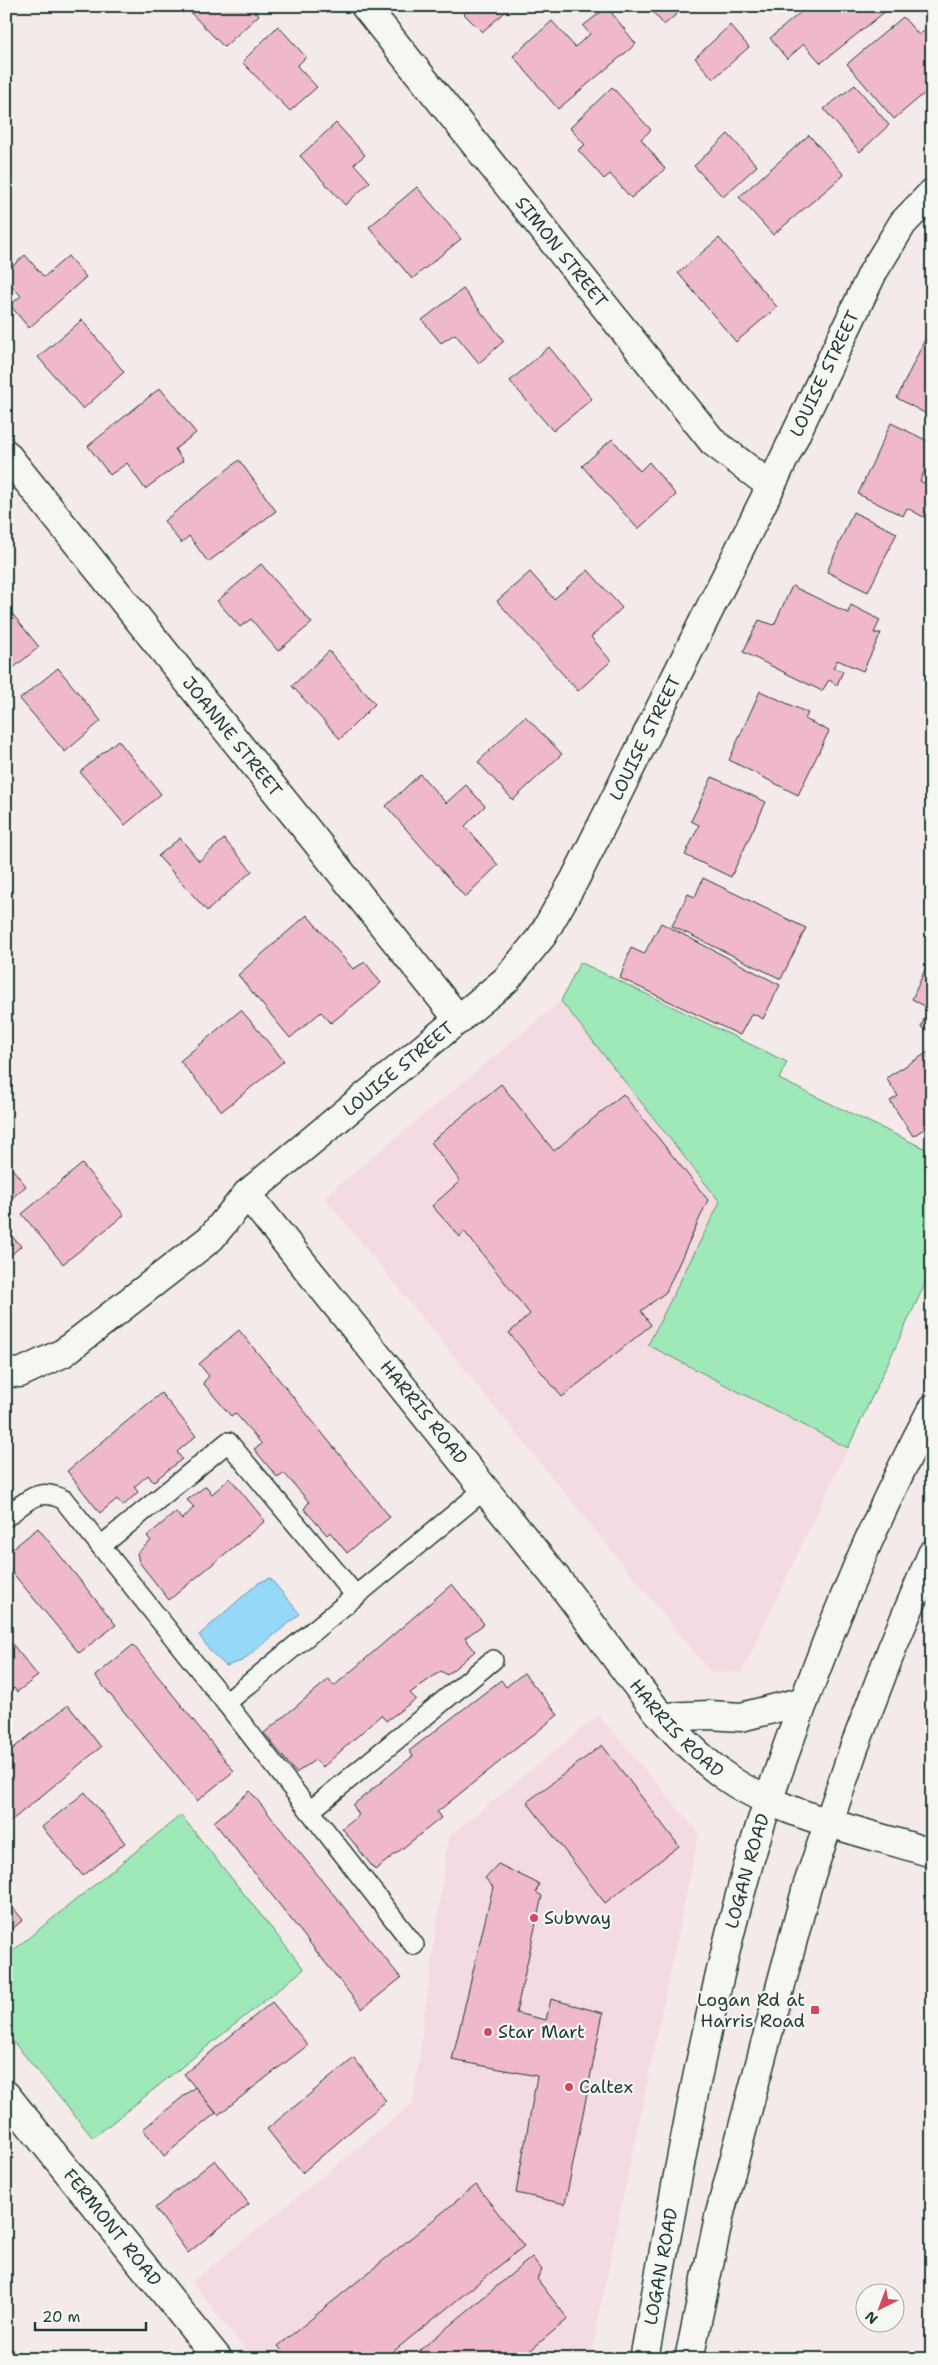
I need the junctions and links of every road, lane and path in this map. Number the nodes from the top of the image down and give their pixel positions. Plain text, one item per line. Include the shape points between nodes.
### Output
1 (365, 6) edge
2 (932, 193) edge
3 (6, 454) edge
4 (771, 486) junction
5 (459, 1020) junction
6 (248, 1194) junction
7 (6, 1372) edge
8 (932, 1410) edge
9 (485, 1489) junction
10 (6, 1517) edge
11 (102, 1546) junction
12 (932, 1554) edge
13 (356, 1596) junction
14 (492, 1660) dead end
15 (804, 1701) junction
16 (226, 1703) junction
17 (663, 1717) junction
18 (768, 1800) junction
19 (310, 1811) junction
20 (829, 1822) junction
21 (932, 1853) edge
22 (414, 1945) dead end
23 (6, 2095) edge
24 (218, 2359) edge
25 (644, 2359) edge
26 (689, 2359) edge

1 - 4 street, SIMON STREET via 713,442
2 - 4 street, LOUISE STREET via 903,223 873,272
3 - 5 street, JOANNE STREET
4 - 5 street, LOUISE STREET via 557,912 506,980
5 - 6 street, LOUISE STREET
6 - 7 street via 211,1238 63,1354 20,1373
6 - 9 street, HARRIS ROAD
8 - 15 street, LOGAN ROAD via 840,1605
9 - 13 lane
9 - 17 street, HARRIS ROAD
10 - 11 lane via 33,1496 52,1493 64,1500
11 - 13 lane via 228,1442
11 - 16 lane
12 - 20 street via 893,1646
13 - 16 lane
14 - 19 lane
15 - 17 street via 740,1717
15 - 18 street, LOGAN ROAD
16 - 19 lane
17 - 18 street, HARRIS ROAD via 710,1764 740,1786
18 - 20 street, HARRIS ROAD
18 - 25 street, LOGAN ROAD via 745,1879 691,2103
19 - 22 lane
20 - 21 street, HARRIS ROAD
20 - 26 street via 807,1887 754,2081 719,2217
23 - 24 street, FERMONT ROAD

